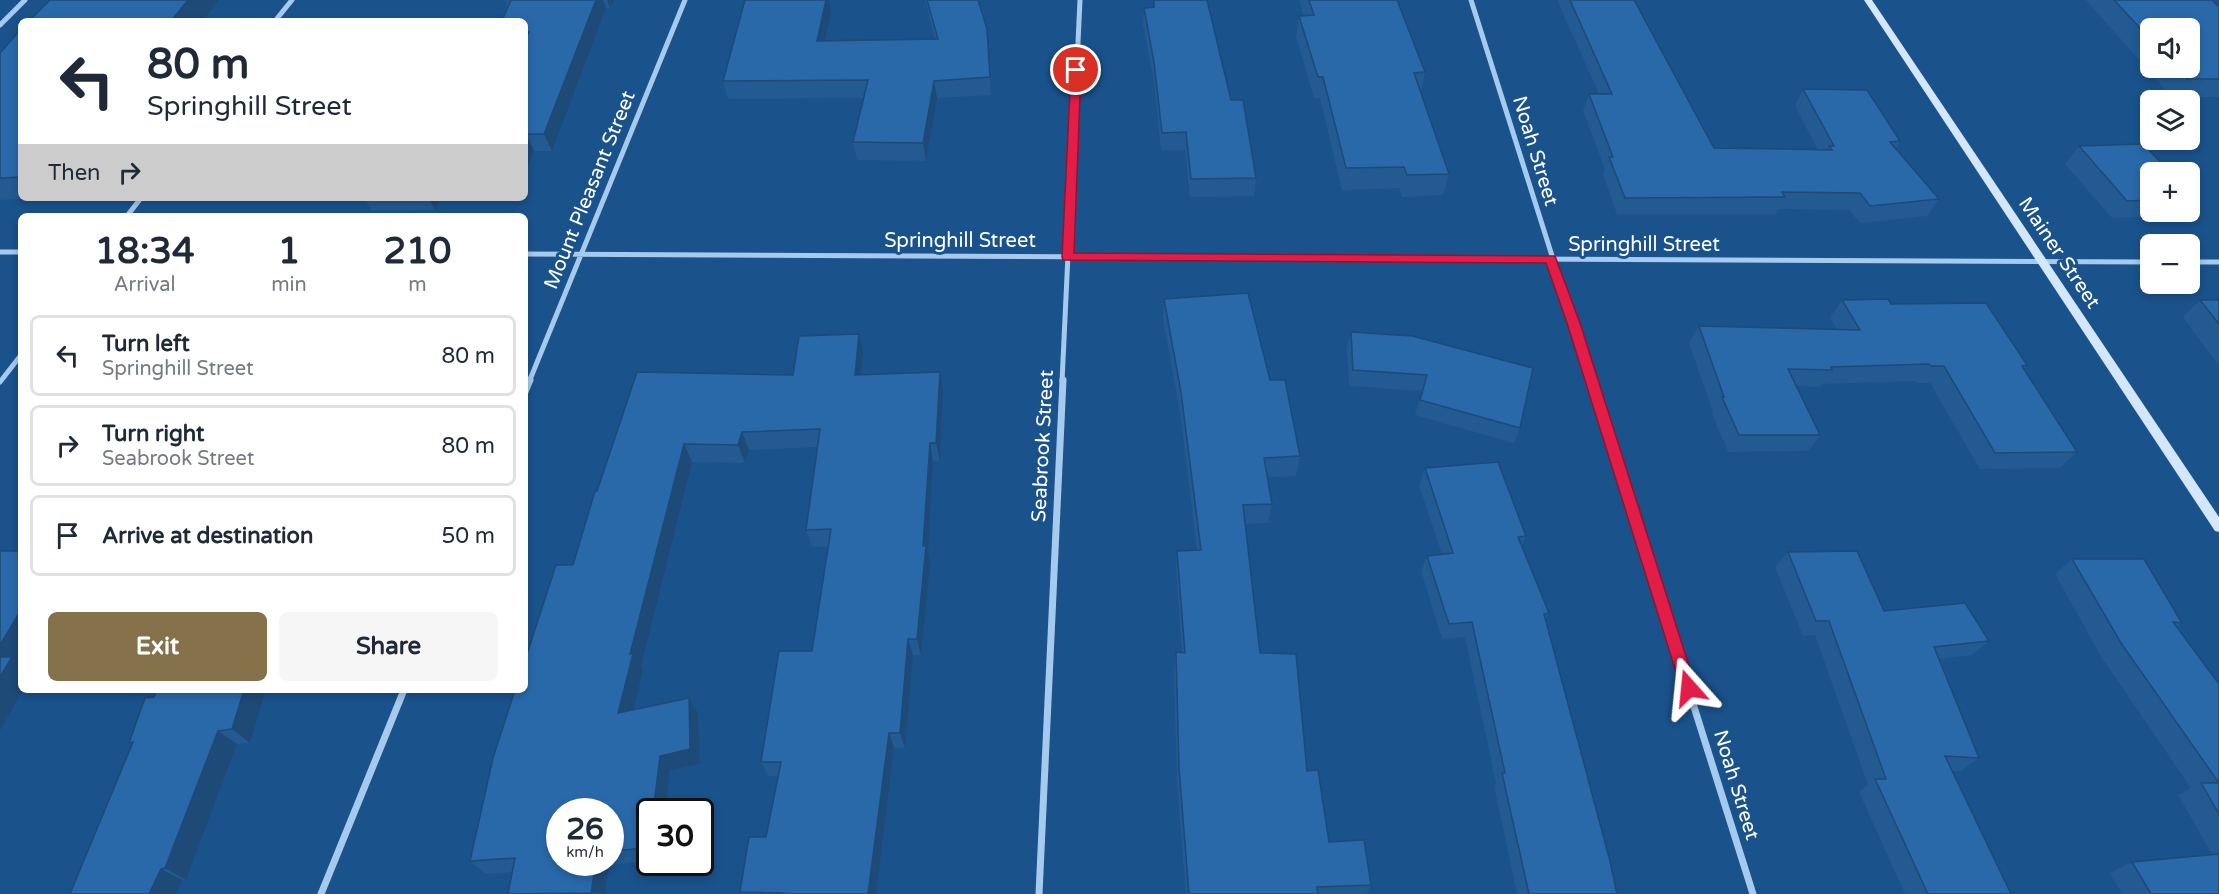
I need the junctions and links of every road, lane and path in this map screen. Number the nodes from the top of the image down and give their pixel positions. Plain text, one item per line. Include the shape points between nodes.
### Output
1 (25, 0) edge
2 (291, 0) edge
3 (685, 0) edge
4 (1080, 0) edge
5 (1471, 0) edge
6 (1868, 0) edge
7 (278, 18) edge
8 (0, 25) edge
9 (139, 201) edge
10 (129, 213) edge
11 (0, 252) edge
12 (18, 252) edge
13 (528, 254) edge
14 (581, 255) junction
15 (1068, 257) junction
16 (1551, 259) junction
17 (2043, 262) junction
18 (2140, 262) edge
19 (2200, 262) edge
20 (2219, 262) edge
21 (18, 359) edge
22 (0, 382) edge
23 (528, 385) edge
24 (2219, 527) edge
25 (403, 693) edge
26 (321, 894) edge
27 (1039, 894) edge
28 (1753, 894) edge

1 - 8 street
2 - 7 street
3 - 14 street, Mount Pleasant Street
4 - 15 street, Seabrook Street
5 - 16 street, Noah Street
6 - 17 street, Mainer Street
9 - 10 street
11 - 12 street
13 - 14 street, Springhill Street
14 - 15 street, Springhill Street
14 - 23 street, Mount Pleasant Street
15 - 16 street, Springhill Street
15 - 27 street, Seabrook Street
16 - 17 street, Springhill Street
16 - 28 street, Noah Street
17 - 18 street, Springhill Street
17 - 24 street, Mainer Street
19 - 20 street
21 - 22 street
25 - 26 street

